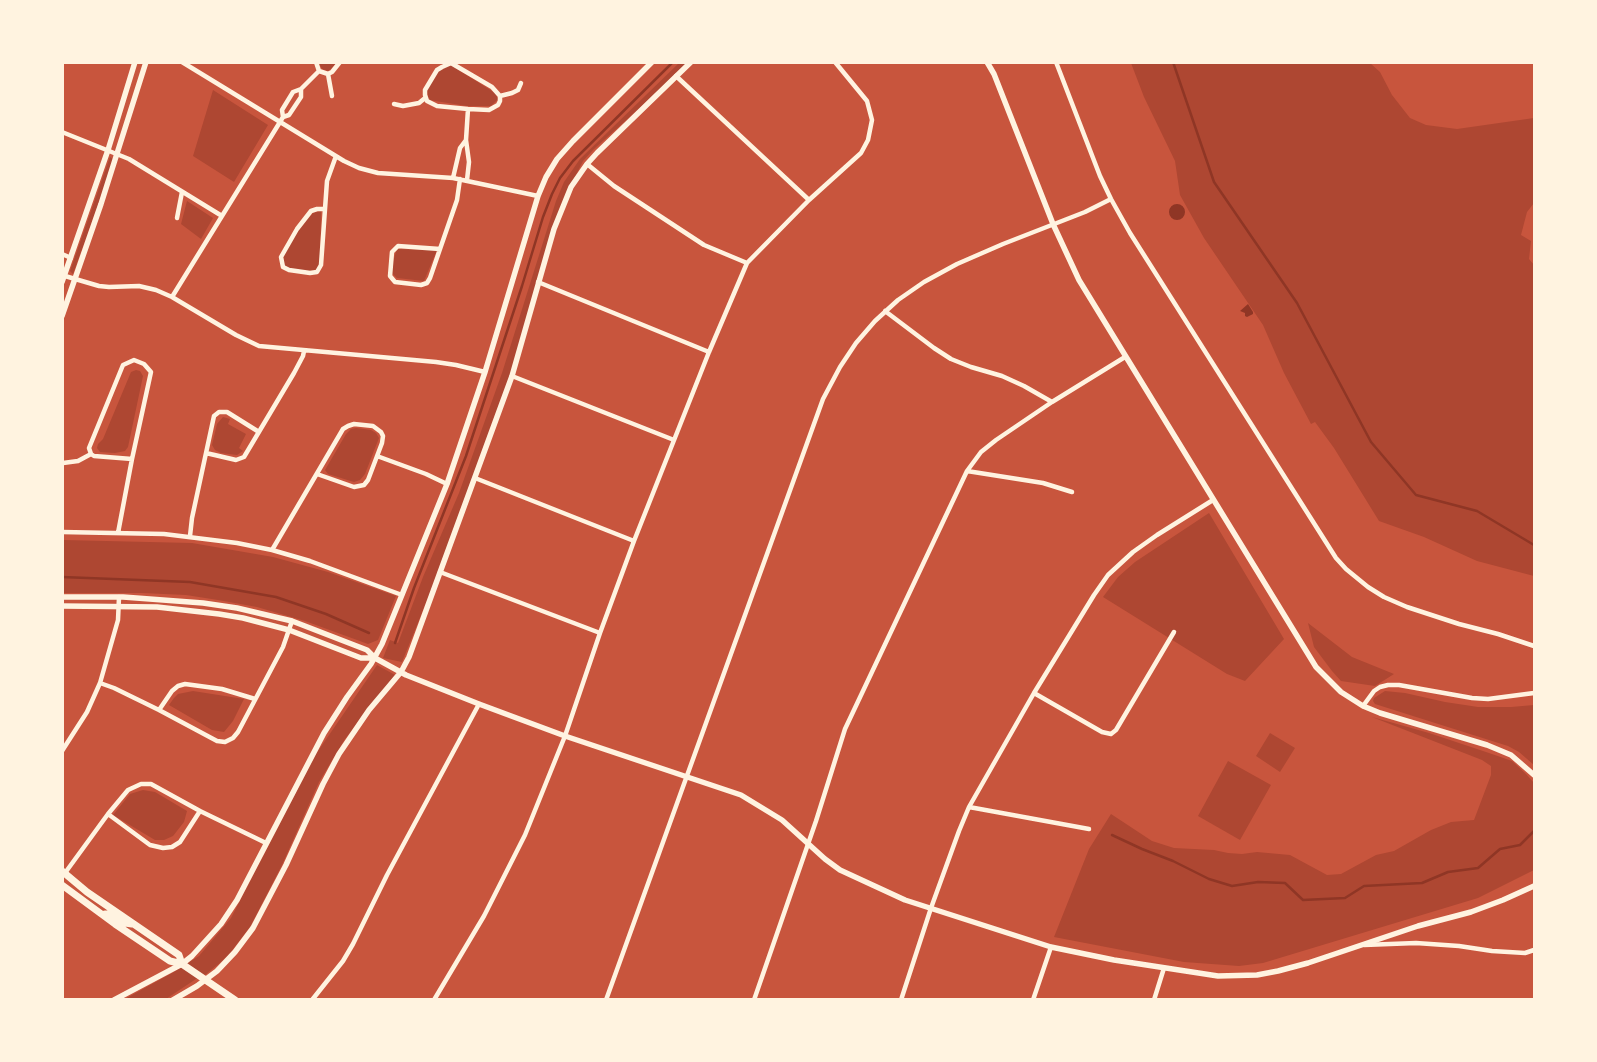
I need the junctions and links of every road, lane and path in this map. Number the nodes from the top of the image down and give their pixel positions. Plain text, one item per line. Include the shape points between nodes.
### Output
1 (135, 62) edge
2 (146, 62) edge
3 (182, 62) edge
4 (316, 62) edge
5 (340, 62) edge
6 (652, 62) edge
7 (692, 62) edge
8 (835, 62) edge
9 (988, 62) edge
10 (1056, 62) edge
11 (446, 63) edge
12 (319, 71) junction
13 (328, 74) junction
14 (676, 76) junction
15 (521, 83) dead end
16 (301, 89) junction
17 (332, 96) dead end
18 (500, 96) junction
19 (425, 98) junction
20 (394, 104) dead end
21 (468, 109) junction
22 (283, 117) junction
23 (280, 122) junction
24 (62, 132) edge
25 (466, 140) junction
26 (108, 150) junction
27 (117, 154) junction
28 (336, 156) junction
29 (586, 164) junction
30 (453, 178) junction
31 (460, 179) junction
32 (468, 180) junction
33 (182, 192) junction
34 (538, 196) junction
35 (1111, 199) junction
36 (809, 200) junction
37 (324, 209) junction
38 (222, 216) junction
39 (177, 218) dead end
40 (1053, 224) junction
41 (440, 249) junction
42 (62, 254) edge
43 (71, 258) junction
44 (747, 263) junction
45 (64, 279) edge
46 (76, 280) junction
47 (538, 282) junction
48 (172, 297) junction
49 (885, 311) junction
50 (62, 316) edge
51 (304, 350) junction
52 (709, 352) junction
53 (1125, 357) junction
54 (485, 372) junction
55 (512, 376) junction
56 (1052, 402) junction
57 (259, 432) junction
58 (674, 440) junction
59 (206, 453) junction
60 (91, 454) junction
61 (377, 456) junction
62 (132, 458) junction
63 (63, 463) edge
64 (968, 472) junction
65 (317, 474) junction
66 (475, 478) junction
67 (447, 484) junction
68 (1072, 492) dead end
69 (1213, 500) junction
70 (62, 532) edge
71 (118, 533) junction
72 (190, 536) junction
73 (634, 541) junction
74 (272, 550) junction
75 (440, 572) junction
76 (402, 595) junction
77 (62, 597) edge
78 (119, 597) junction
79 (62, 606) edge
80 (118, 607) junction
81 (292, 621) junction
82 (289, 630) junction
83 (600, 632) junction
84 (1174, 632) dead end
85 (1534, 646) edge
86 (375, 658) junction
87 (401, 672) junction
88 (100, 683) junction
89 (1034, 693) junction
90 (1534, 694) edge
91 (254, 699) junction
92 (480, 704) junction
93 (1363, 706) junction
94 (159, 710) junction
95 (565, 736) junction
96 (62, 751) edge
97 (1534, 775) edge
98 (686, 777) junction
99 (969, 807) junction
100 (200, 811) junction
101 (108, 814) junction
102 (1089, 829) dead end
103 (808, 842) junction
104 (266, 843) junction
105 (64, 872) edge
106 (1534, 886) edge
107 (64, 887) edge
108 (99, 900) junction
109 (931, 908) junction
110 (102, 914) junction
111 (134, 924) junction
112 (1360, 945) junction
113 (1051, 947) junction
114 (1534, 950) edge
115 (182, 964) junction
116 (1164, 968) junction
117 (207, 980) junction
118 (114, 1000) edge
119 (173, 1000) edge
120 (235, 1000) edge
121 (312, 1000) edge
122 (434, 1000) edge
123 (606, 1000) edge
124 (754, 1000) edge
125 (901, 1000) edge
126 (1033, 1000) edge
127 (1154, 1000) edge

1 - 26 street
2 - 27 street
3 - 23 street
4 - 12 street
5 - 13 street
6 - 34 street via 565,150
7 - 14 street
8 - 36 street via 867,101 872,120 870,133 861,153
9 - 40 street
10 - 35 street
11 - 18 street via 485,82
11 - 19 street via 437,70 425,90
12 - 13 street
12 - 16 street
13 - 17 street
14 - 29 street
14 - 36 street
15 - 18 street via 518,90
16 - 22 street via 301,96 289,115
16 - 22 street via 293,92 282,110
18 - 21 street via 495,108
19 - 20 street via 419,103
19 - 21 street via 437,106
21 - 25 street
22 - 23 street
23 - 28 street
23 - 38 street
24 - 26 street
25 - 30 street via 460,148
25 - 32 street via 470,162
26 - 27 street
26 - 43 street
27 - 33 street
27 - 46 street
28 - 30 street via 378,173
28 - 37 street via 327,180
29 - 44 street via 704,245
29 - 47 street via 565,200
30 - 31 street
31 - 32 street
31 - 41 street via 457,200
32 - 34 street
33 - 38 street
33 - 39 street
34 - 54 street
35 - 40 street
35 - 85 street via 1336,558 1376,592 1407,607
36 - 44 street
37 - 37 street via 321,265 317,272 283,267 281,257 297,229 311,211
38 - 48 street
40 - 49 street via 932,277
40 - 53 street via 1079,280
41 - 41 street via 398,246 392,252 390,276 396,282 422,286 430,278
42 - 43 street
43 - 45 street
44 - 52 street
45 - 46 street
46 - 48 street via 109,287 148,287
46 - 50 street
47 - 52 street
47 - 55 street
48 - 51 street via 249,342 270,348
49 - 56 street via 951,359 1002,376
49 - 98 street via 848,355 824,399
51 - 54 street via 436,362
51 - 57 street
52 - 58 street
53 - 56 street
53 - 69 street
54 - 67 street
55 - 58 street
55 - 66 street
56 - 64 street via 988,446
57 - 59 street via 240,460
57 - 59 street via 227,412 219,412 213,420
58 - 73 street
59 - 72 street
60 - 62 street
60 - 62 street via 90,446 123,365 138,361 150,372
60 - 63 street via 78,461
61 - 65 street via 366,482 360,487
61 - 65 street via 383,440 380,430 373,426 350,425 341,432
61 - 67 street
62 - 71 street
64 - 68 street via 1043,483
64 - 103 street via 845,729
65 - 74 street
66 - 73 street
66 - 75 street
67 - 76 street
69 - 89 street via 1133,552 1108,575
69 - 93 street via 1316,667 1341,692
70 - 71 street
71 - 72 street
72 - 74 street
73 - 83 street
74 - 76 street
75 - 83 street
75 - 87 street
76 - 86 street
77 - 78 street
78 - 80 street
78 - 81 street via 203,603
79 - 80 street
80 - 82 street via 195,610
80 - 88 street via 118,620
81 - 82 street
81 - 86 street via 367,650
82 - 86 street via 362,658
82 - 91 street
83 - 95 street
84 - 89 street via 1111,734
86 - 87 street
86 - 104 street via 324,733
87 - 92 street
87 - 117 street via 369,710 339,754 252,928
88 - 94 street
88 - 96 street via 87,712
89 - 99 street
90 - 93 street via 1488,699 1388,685 1374,691
91 - 94 street via 185,684 172,691
91 - 94 street via 236,735 226,742 217,741
92 - 95 street
92 - 121 street via 353,944
93 - 97 street via 1487,745 1511,755
95 - 98 street
95 - 122 street via 526,835 470,942
98 - 103 street via 740,795 782,820
98 - 123 street
99 - 102 street
99 - 109 street
100 - 101 street via 146,784 128,790
100 - 101 street via 180,842 163,848 150,844
100 - 104 street
101 - 105 street
103 - 109 street via 825,859 847,873 905,900
103 - 124 street
104 - 115 street via 229,912 211,937
105 - 108 main road
106 - 112 street via 1471,912
107 - 108 main road via 76,890 91,900
107 - 110 main road
108 - 111 main road
109 - 113 street
109 - 125 street
110 - 111 main road
110 - 115 main road via 170,961
111 - 115 main road via 179,955
112 - 114 street via 1416,943 1525,953
112 - 116 street via 1278,972 1257,975 1218,976
113 - 116 street
113 - 126 street
115 - 117 main road
115 - 118 street
116 - 127 street
117 - 119 street
117 - 120 main road

